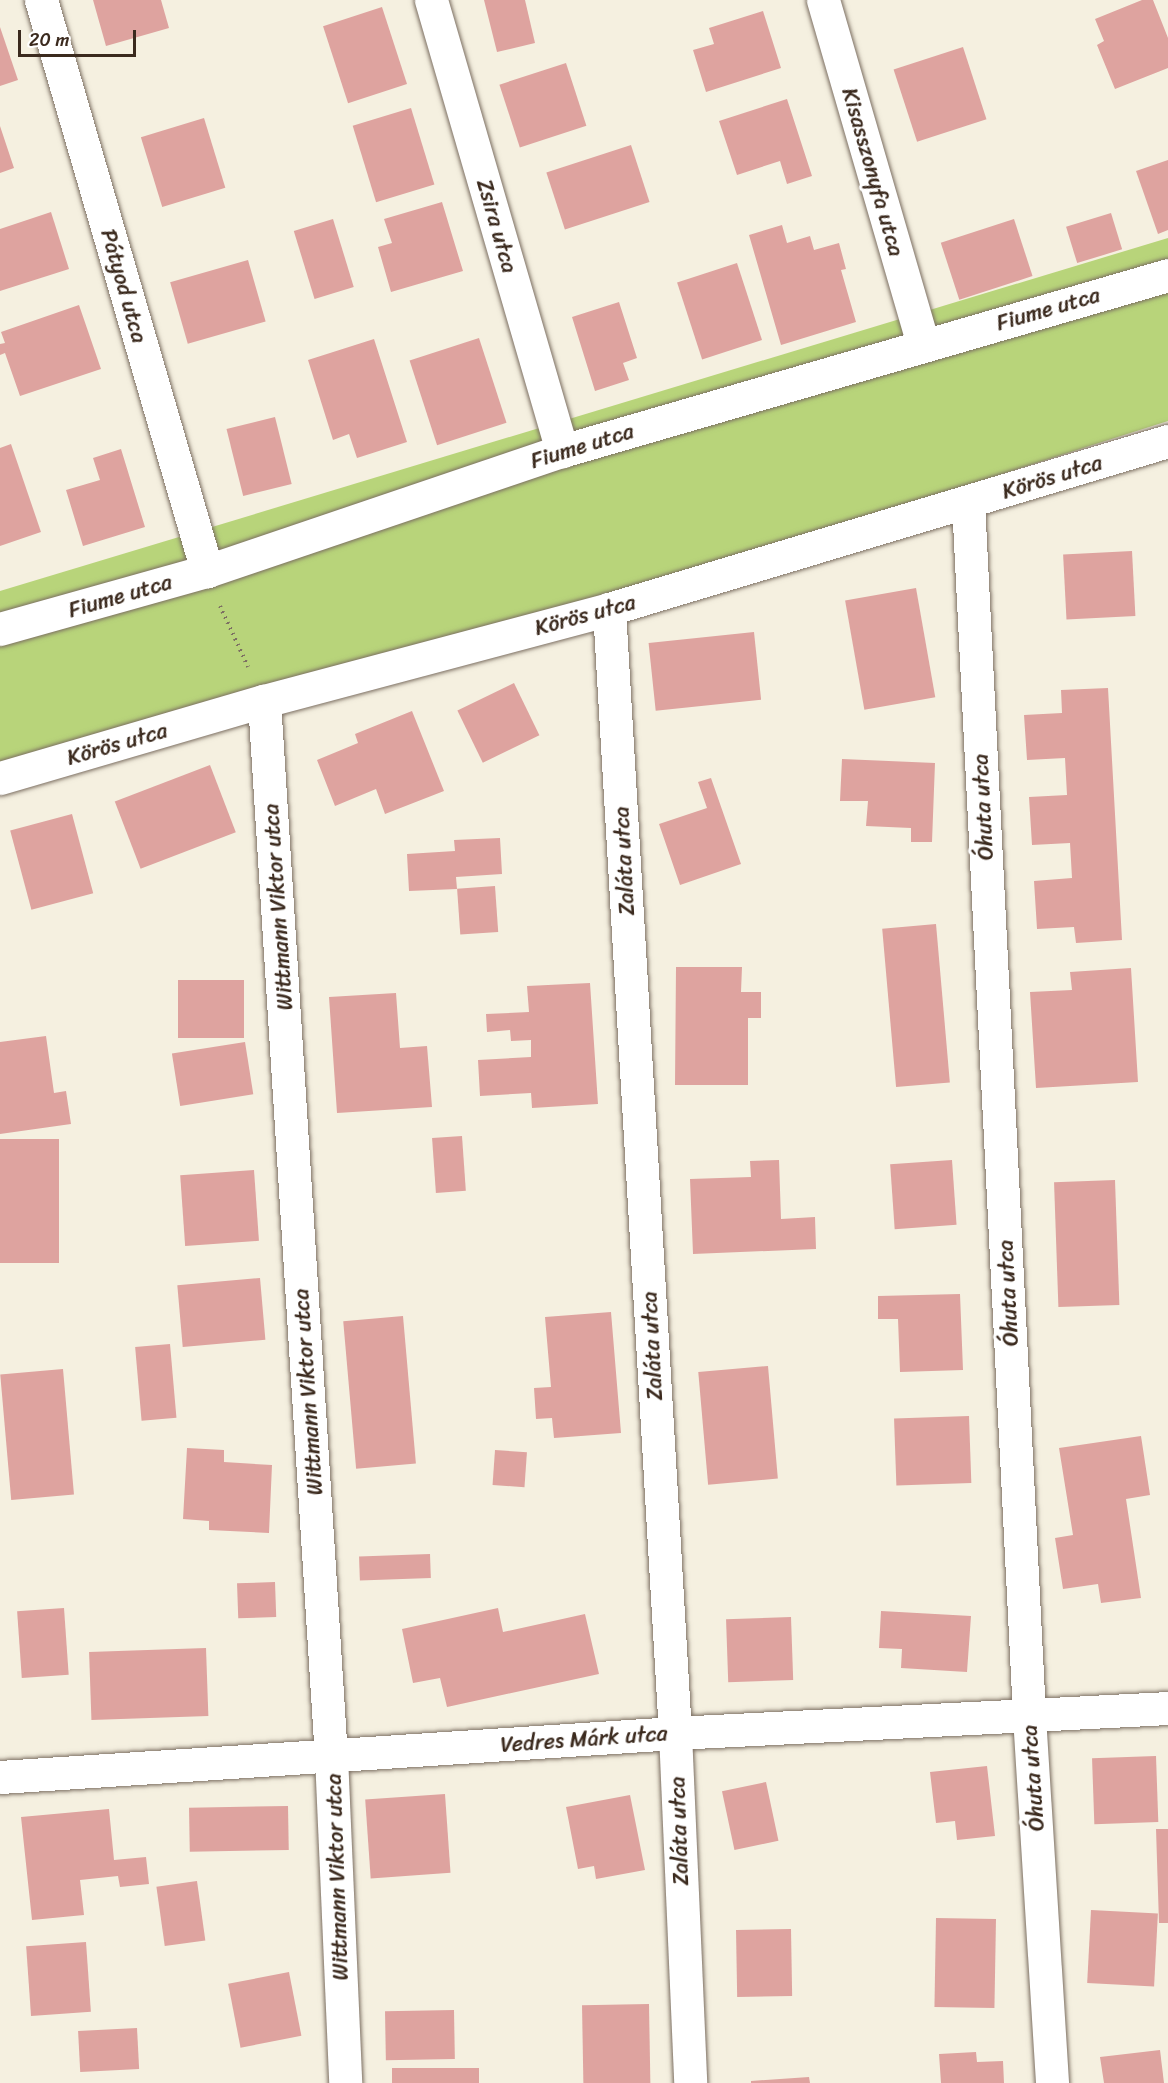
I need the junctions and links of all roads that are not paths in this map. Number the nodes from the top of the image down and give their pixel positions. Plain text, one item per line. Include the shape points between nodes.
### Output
1 (40, 0) edge
2 (431, 0) edge
3 (823, 0) edge
4 (1168, 275) edge
5 (923, 344) junction
6 (1168, 441) edge
7 (562, 452) junction
8 (968, 502) junction
9 (207, 572) junction
10 (609, 609) junction
11 (0, 629) edge
12 (264, 701) junction
13 (0, 778) edge
14 (1168, 1708) edge
15 (1029, 1716) junction
16 (675, 1733) junction
17 (331, 1756) junction
18 (0, 1778) edge
19 (345, 2083) edge
20 (690, 2083) edge
21 (1052, 2083) edge

1 - 9 street, Pátyod utca
2 - 7 street, Zsira utca
3 - 5 street, Kisasszonyfa utca
4 - 5 street, Fiume utca
5 - 7 street, Fiume utca
6 - 8 street, Körös utca
7 - 9 street, Fiume utca
8 - 10 street, Körös utca
8 - 15 street, Óhuta utca
9 - 11 street, Fiume utca
10 - 12 street, Körös utca
10 - 16 street, Zaláta utca
12 - 13 street, Körös utca
12 - 17 street, Wittmann Viktor utca
14 - 15 street, Vedres Márk utca
15 - 16 street, Vedres Márk utca
15 - 21 street, Óhuta utca
16 - 17 street, Vedres Márk utca
16 - 20 street, Zaláta utca
17 - 18 street, Vedres Márk utca
17 - 19 street, Wittmann Viktor utca

